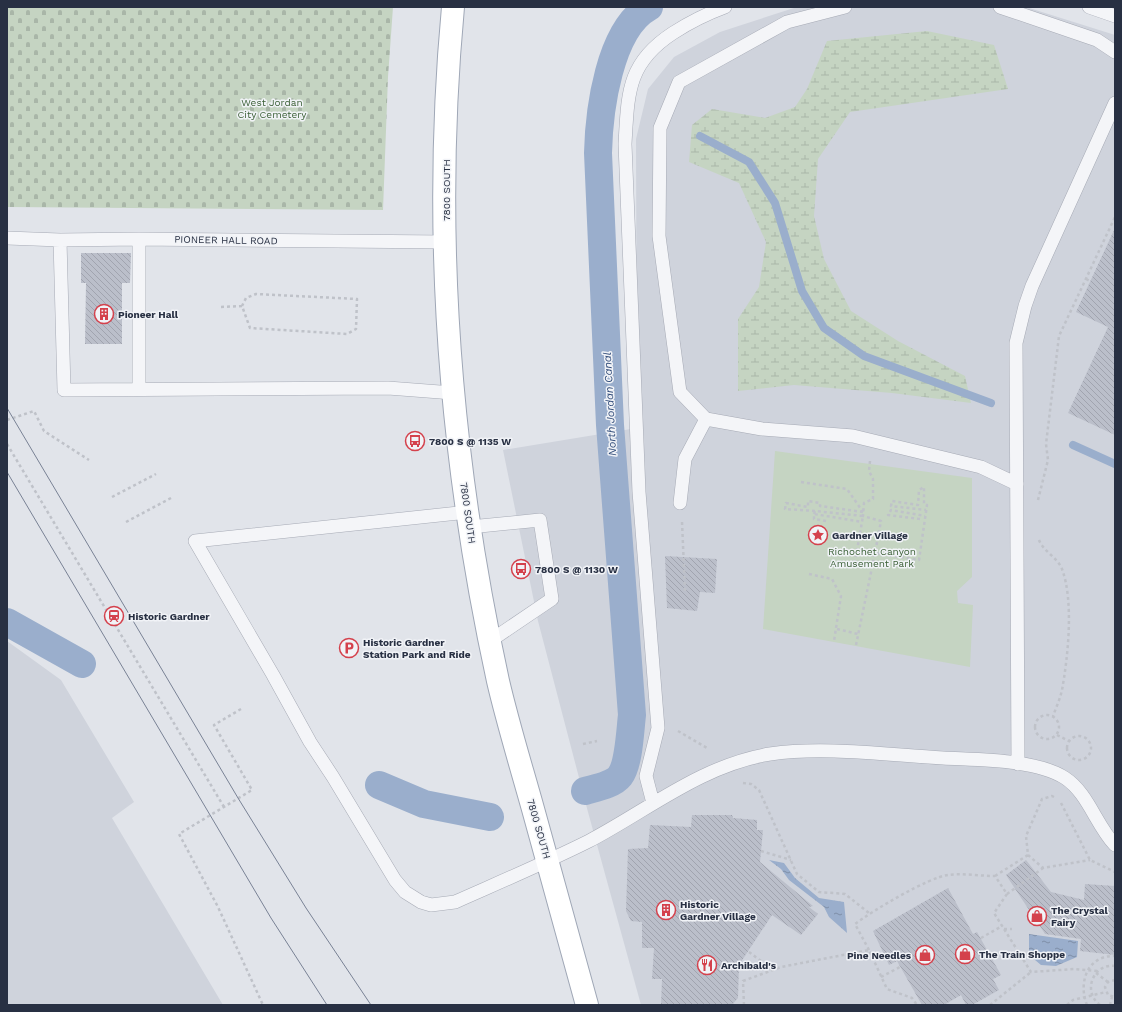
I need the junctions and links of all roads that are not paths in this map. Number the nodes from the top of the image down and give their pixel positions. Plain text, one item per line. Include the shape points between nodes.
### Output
1 (453, 7) edge
2 (725, 7) edge
3 (845, 7) edge
4 (1000, 7) edge
5 (1089, 7) edge
6 (1115, 16) edge
7 (1115, 52) edge
8 (1115, 104) edge
9 (7, 238) edge
10 (139, 239) junction
11 (60, 240) junction
12 (446, 242) junction
13 (139, 389) junction
14 (453, 392) junction
15 (706, 419) junction
16 (1017, 484) junction
17 (680, 504) road end
18 (469, 520) junction
19 (490, 641) junction
20 (1018, 764) junction
21 (654, 803) junction
22 (1115, 845) edge
23 (547, 860) junction
24 (587, 1005) edge

1 - 12 main road, 7800 SOUTH via 446,133
2 - 21 lane via 696,18 657,44 644,57 630,88 626,115 639,492 658,720 658,735 646,776
3 - 15 lane via 787,22 679,82 660,128 659,236 680,392
4 - 7 lane via 1097,40
5 - 6 lane
8 - 16 lane via 1032,286 1020,324 1016,362
9 - 11 lane, PIONEER HALL ROAD
10 - 11 lane, PIONEER HALL ROAD
10 - 12 lane, PIONEER HALL ROAD
10 - 13 lane
11 - 13 lane via 64,390
12 - 14 main road, 7800 SOUTH
13 - 14 lane via 388,388
14 - 18 main road, 7800 SOUTH
15 - 16 lane via 762,429 853,436 981,467
15 - 17 lane via 685,459
16 - 20 lane
18 - 19 main road, 7800 SOUTH
18 - 19 lane via 540,520 552,599
18 - 23 lane via 195,541 310,742 334,777 395,880 405,892 421,902 431,904 455,902
19 - 23 main road, 7800 SOUTH via 499,685
20 - 21 lane via 988,760 822,751 785,752 728,765
20 - 22 lane via 1036,766 1065,778 1076,788
21 - 23 lane via 588,841
23 - 24 main road, 7800 SOUTH

